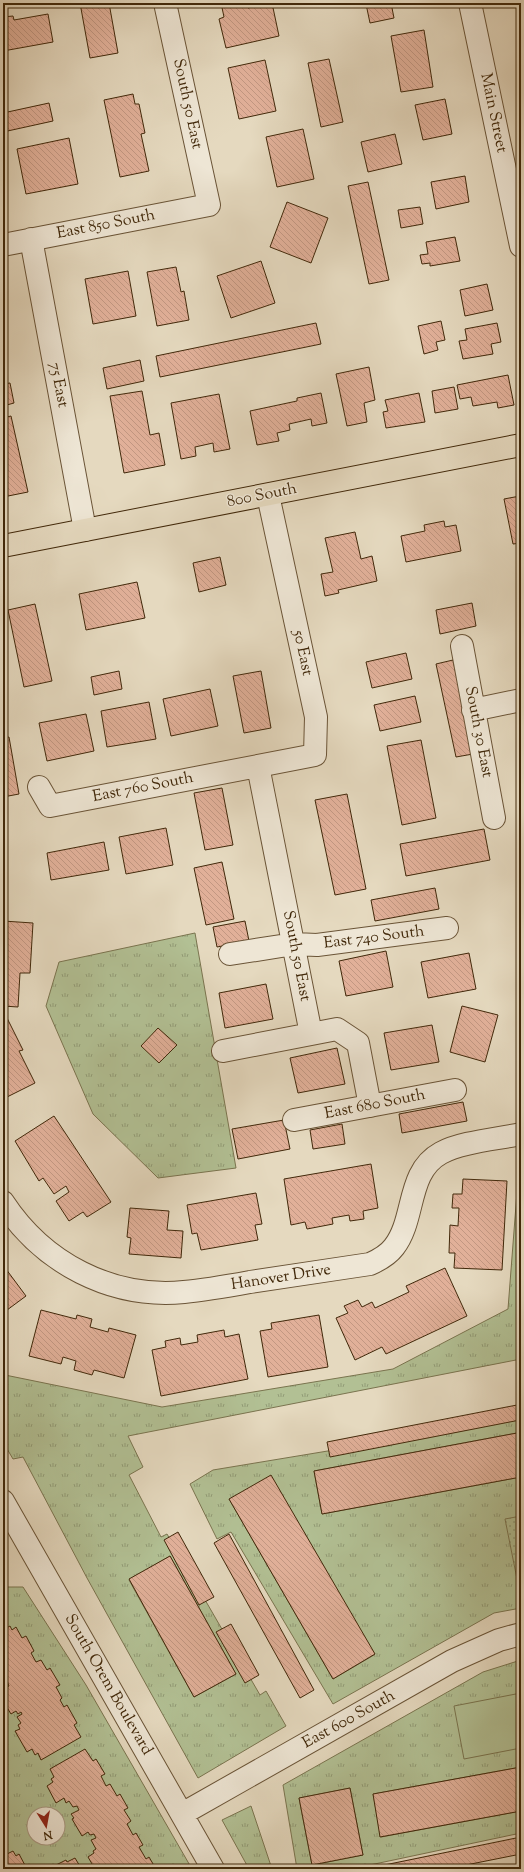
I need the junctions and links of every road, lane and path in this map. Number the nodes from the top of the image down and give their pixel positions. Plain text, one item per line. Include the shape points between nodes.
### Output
1 (165, 3) edge
2 (470, 3) edge
3 (209, 205) joint
4 (31, 240) junction
5 (3, 245) edge
6 (521, 246) edge
7 (521, 445) edge
8 (268, 495) junction
9 (85, 530) junction
10 (3, 546) edge
11 (462, 646) dead end
12 (521, 700) edge
13 (473, 710) junction
14 (258, 766) junction
15 (39, 787) dead end
16 (494, 818) dead end
17 (447, 928) dead end
18 (294, 944) junction
19 (230, 954) dead end
20 (311, 1034) junction
21 (223, 1051) dead end
22 (455, 1090) dead end
23 (370, 1106) junction
24 (294, 1120) dead end
25 (521, 1134) edge
26 (3, 1202) edge
27 (3, 1501) edge
28 (521, 1634) edge
29 (182, 1814) junction
30 (213, 1869) edge

1 - 3 street, South 50 East
2 - 6 street, Main Street
3 - 4 street, East 850 South
4 - 5 street, East 850 South
4 - 9 street, 75 East
7 - 8 main road, 800 South
8 - 9 main road, 800 South
8 - 14 street, 50 East via 316,717 315,755
9 - 10 main road, 800 South
11 - 13 street, South 30 East
12 - 13 street
13 - 16 street, South 30 East
14 - 15 street, East 760 South via 50,806
14 - 18 street, South 50 East
17 - 18 street, East 740 South via 317,945
18 - 19 street, East 740 South
18 - 20 street, South 50 East
20 - 21 street
20 - 23 street via 337,1029 358,1043
22 - 23 street, East 680 South
23 - 24 street, East 680 South
25 - 26 street, Hanover Drive via 455,1147 430,1160 415,1186 401,1235 383,1258 370,1264 183,1292 149,1292 123,1288 79,1272 35,1242 10,1214
27 - 29 street, South Orem Boulevard
28 - 29 street, East 600 South via 499,1640 452,1661
29 - 30 street, South Orem Boulevard

